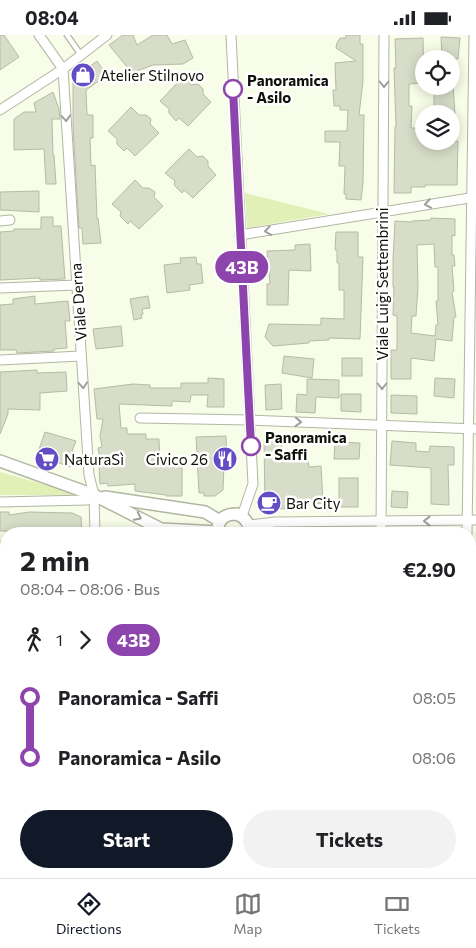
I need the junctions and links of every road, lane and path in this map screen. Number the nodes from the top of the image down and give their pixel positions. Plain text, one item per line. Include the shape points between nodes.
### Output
1 (39, 35) edge
2 (67, 35) edge
3 (107, 35) edge
4 (230, 35) edge
5 (384, 35) edge
6 (474, 35) edge
7 (81, 55) junction
8 (63, 69) junction
9 (0, 110) edge
10 (474, 196) edge
11 (383, 212) junction
12 (10, 220) dead end
13 (0, 221) edge
14 (240, 235) junction
15 (77, 285) junction
16 (0, 289) edge
17 (81, 356) junction
18 (0, 360) edge
19 (140, 418) dead end
20 (250, 420) junction
21 (382, 425) junction
22 (472, 428) edge
23 (0, 461) edge
24 (94, 495) junction
25 (0, 502) edge
26 (471, 520) edge
27 (381, 521) junction
28 (247, 525) edge
29 (95, 527) edge
30 (157, 527) edge
31 (217, 527) edge
32 (220, 527) edge
33 (381, 527) edge

1 - 8 street
2 - 7 lane
3 - 7 street
4 - 14 street
5 -> 11 street, Viale Luigi Settembrini
6 - 10 street
7 - 8 street
8 - 9 street
8 -> 15 street, Viale Derna
10 -> 11 street
10 - 22 street
11 -> 14 street
11 -> 21 street, Viale Luigi Settembrini
12 - 13 street
14 - 20 street
15 - 16 street
15 - 17 street, Viale Derna
17 - 18 street
17 -> 24 street, Viale Derna via 89,475
19 - 20 street
20 -> 21 street
20 - 28 street via 253,485
21 - 22 street
21 - 27 street, Viale Luigi Settembrini
22 - 26 street
23 - 24 street
24 - 25 street via 87,500
24 - 29 street, Viale Derna
24 -> 30 street
24 - 31 street via 205,512
26 -> 27 street
27 - 28 street
27 - 33 street, Viale Luigi Settembrini
28 - 32 street via 237,514 230,514

